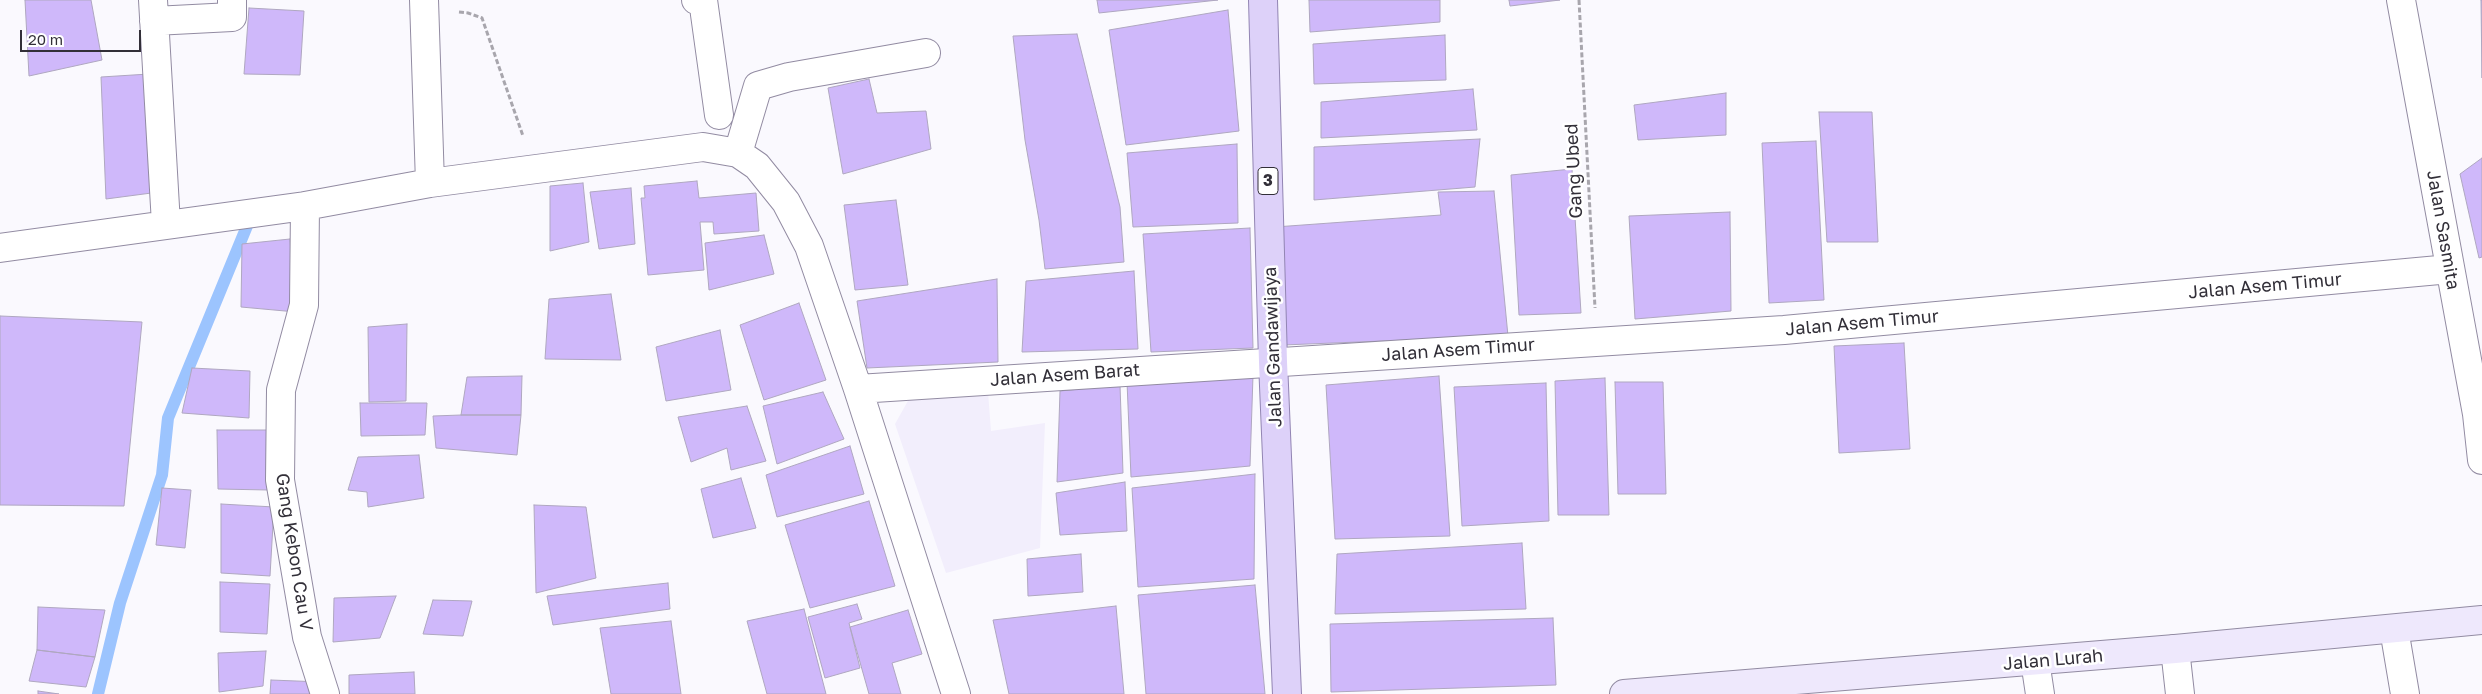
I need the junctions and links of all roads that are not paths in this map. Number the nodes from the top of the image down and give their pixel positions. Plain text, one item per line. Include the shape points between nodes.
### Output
1 (232, 0) edge
2 (696, 0) edge
3 (1263, 0) edge
4 (2401, 0) edge
5 (424, 5) edge
6 (154, 10) edge
7 (926, 53) dead end
8 (719, 115) dead end
9 (738, 153) junction
10 (430, 184) junction
11 (305, 206) junction
12 (166, 224) junction
13 (0, 248) edge
14 (2450, 269) junction
15 (1273, 362) junction
16 (858, 389) junction
17 (2482, 460) edge
18 (2482, 620) edge
19 (2394, 629) junction
20 (2175, 649) junction
21 (2035, 661) junction
22 (1817, 687) edge
23 (325, 691) edge
24 (956, 694) edge
25 (1286, 694) edge
26 (1624, 694) edge
27 (2040, 694) edge
28 (2180, 694) edge
29 (2405, 694) edge

1 - 6 street via 232,17
2 - 8 street via 703,0
3 - 15 main road, Jalan Gandawijaya / 3
4 - 14 street, Jalan Sasmita
5 - 10 street
6 - 12 street
7 - 9 street via 789,77 758,86
9 - 10 street via 703,147
9 - 16 street via 757,166 786,202 800,228
10 - 11 street
11 - 12 street
11 - 23 street, Gang Kebon Cau V via 304,305 281,390 280,480 307,637
12 - 13 street
14 - 15 street, Jalan Asem Timur via 1784,330
14 - 17 street, Jalan Sasmita
15 - 16 street, Jalan Asem Barat
15 - 25 main road, Jalan Gandawijaya / 3
16 - 24 street
18 - 19 main road, Jalan Lurah
19 - 20 main road, Jalan Lurah
19 - 29 street
20 - 21 main road, Jalan Lurah
20 - 28 street
21 - 22 main road, Jalan Lurah
21 - 27 street
22 - 26 main road, Jalan Lurah

